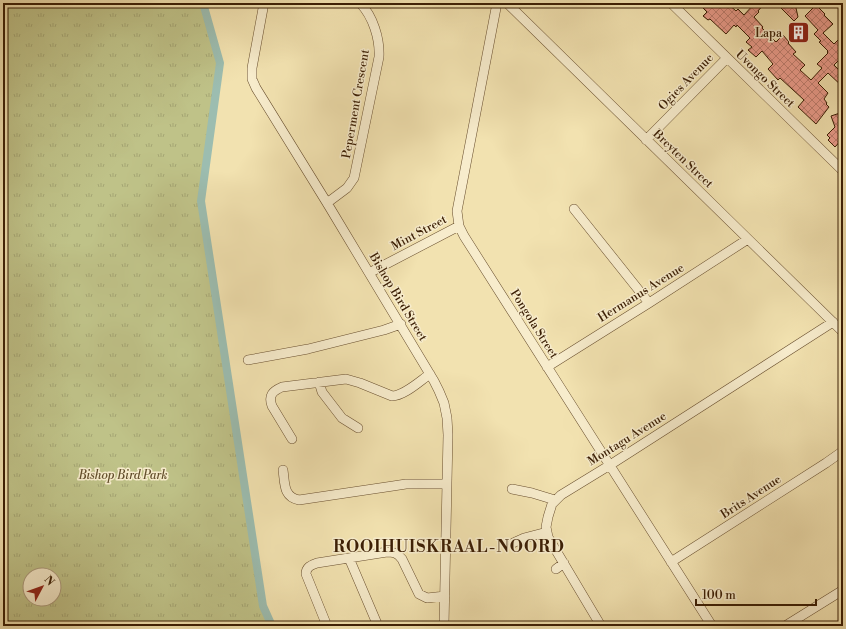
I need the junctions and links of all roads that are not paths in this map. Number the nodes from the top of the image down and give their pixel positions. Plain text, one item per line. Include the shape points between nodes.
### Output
1 (264, 3) edge
2 (360, 3) edge
3 (497, 3) edge
4 (508, 3) edge
5 (671, 3) edge
6 (840, 3) edge
7 (843, 6) edge
8 (727, 58) junction
9 (646, 140) junction
10 (841, 165) edge
11 (327, 202) junction
12 (574, 209) dead end
13 (460, 226) junction
14 (748, 239) junction
15 (369, 273) junction
16 (649, 303) junction
17 (833, 322) junction
18 (401, 324) junction
19 (843, 332) edge
20 (248, 360) dead end
21 (547, 367) junction
22 (430, 374) junction
23 (319, 382) junction
24 (358, 428) dead end
25 (292, 439) dead end
26 (843, 451) edge
27 (610, 465) junction
28 (283, 470) dead end
29 (447, 484) junction
30 (512, 489) dead end
31 (555, 500) junction
32 (547, 532) junction
33 (513, 543) dead end
34 (349, 558) junction
35 (671, 562) junction
36 (564, 563) junction
37 (556, 569) dead end
38 (843, 590) edge
39 (445, 596) junction
40 (327, 626) edge
41 (378, 626) edge
42 (444, 626) edge
43 (601, 626) edge
44 (712, 626) edge
45 (785, 626) edge

1 - 11 street, Bishop Bird Street via 254,53 252,79
2 - 11 street, Peperment Crescent via 372,22 379,57 354,178 347,188
3 - 13 street, Pongola Street via 457,211
4 - 9 street, Breyten Street
5 - 8 street, Uvongo Street
6 - 7 street
8 - 9 street, Ogies Avenue
8 - 10 street, Uvongo Street
9 - 14 street, Breyten Street
11 - 15 street, Bishop Bird Street
12 - 16 street
13 - 15 street, Mint Street
13 - 21 street, Pongola Street
14 - 16 street, Hermanus Avenue
14 - 17 street, Breyten Street
15 - 18 street, Bishop Bird Street
16 - 21 street, Hermanus Avenue
17 - 19 street, Breyten Street
17 - 27 street, Montagu Avenue
18 - 20 street via 308,349
18 - 22 street, Bishop Bird Street
21 - 27 street, Pongola Street
22 - 23 street via 401,395 395,396 346,379
22 - 29 street, Bishop Bird Street via 444,403 447,418
23 - 24 street via 322,392 342,418
23 - 25 street via 282,387 271,396 272,406
26 - 35 street, Brits Avenue
27 - 31 street, Montagu Avenue
27 - 35 street, Pongola Street
28 - 29 street via 287,492 293,499 299,500 406,484
29 - 39 street, Bishop Bird Street
30 - 31 street
31 - 32 street via 548,517
32 - 33 street
32 - 36 street
34 - 39 street via 394,552 402,559 419,594 427,598
34 - 40 street via 312,565 306,570
34 - 41 street
35 - 44 street, Pongola Street
36 - 37 street
36 - 43 street
38 - 45 street
39 - 42 street, Bishop Bird Street

